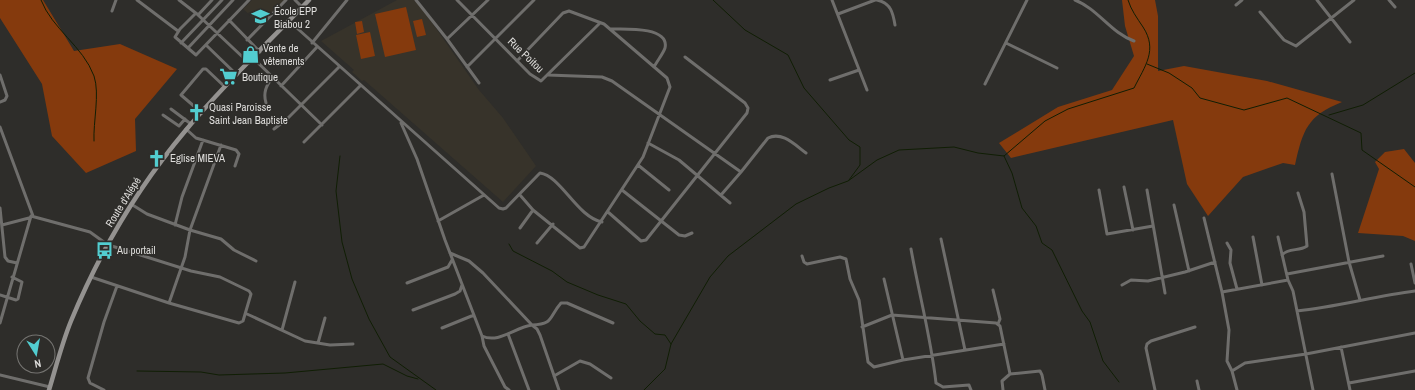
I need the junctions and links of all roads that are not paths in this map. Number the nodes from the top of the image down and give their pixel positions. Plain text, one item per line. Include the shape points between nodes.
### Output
1 (116, 0) edge
2 (137, 0) edge
3 (179, 0) edge
4 (212, 0) edge
5 (222, 0) edge
6 (233, 0) edge
7 (249, 0) edge
8 (286, 0) edge
9 (295, 0) edge
10 (309, 0) edge
11 (346, 0) edge
12 (416, 0) edge
13 (457, 0) edge
14 (488, 0) edge
15 (534, 0) edge
16 (832, 0) edge
17 (876, 0) edge
18 (1027, 0) edge
19 (1075, 0) edge
20 (1242, 0) edge
21 (1317, 0) edge
22 (1354, 0) edge
23 (1389, 0) edge
24 (870, 1) edge
25 (1236, 5) dead end
26 (302, 7) junction
27 (1395, 7) dead end
28 (112, 11) dead end
29 (1260, 12) dead end
30 (197, 14) junction
31 (838, 14) junction
32 (473, 16) junction
33 (1332, 18) junction
34 (203, 19) junction
35 (229, 20) junction
36 (289, 21) junction
37 (600, 23) junction
38 (895, 25) dead end
39 (209, 26) junction
40 (610, 29) junction
41 (178, 31) junction
42 (217, 33) junction
43 (495, 38) junction
44 (447, 39) junction
45 (247, 40) junction
46 (1134, 41) dead end
47 (1350, 42) dead end
48 (181, 43) junction
49 (312, 43) junction
50 (1006, 43) junction
51 (206, 45) junction
52 (317, 47) junction
53 (188, 48) junction
54 (260, 52) junction
55 (685, 57) dead end
56 (253, 58) junction
57 (517, 61) junction
58 (249, 63) junction
59 (338, 67) junction
60 (467, 67) junction
61 (654, 67) junction
62 (1057, 68) dead end
63 (859, 70) junction
64 (0, 75) edge
65 (237, 75) junction
66 (548, 75) junction
67 (272, 78) junction
68 (830, 80) dead end
69 (479, 83) dead end
70 (985, 84) dead end
71 (281, 86) junction
72 (360, 86) junction
73 (225, 87) junction
74 (867, 90) dead end
75 (0, 102) edge
76 (266, 103) dead end
77 (301, 105) junction
78 (171, 109) dead end
79 (202, 112) junction
80 (659, 114) junction
81 (163, 115) dead end
82 (185, 119) junction
83 (401, 121) junction
84 (191, 124) junction
85 (322, 124) junction
86 (0, 127) edge
87 (186, 129) junction
88 (274, 129) dead end
89 (203, 140) junction
90 (304, 142) dead end
91 (648, 143) junction
92 (221, 145) junction
93 (806, 153) dead end
94 (714, 154) junction
95 (638, 165) junction
96 (235, 166) dead end
97 (741, 172) junction
98 (1332, 174) dead end
99 (696, 175) junction
100 (1124, 187) dead end
101 (622, 190) junction
102 (669, 190) dead end
103 (1099, 190) dead end
104 (1147, 190) dead end
105 (1298, 193) dead end
106 (721, 194) junction
107 (484, 195) junction
108 (520, 195) junction
109 (730, 203) dead end
110 (131, 204) junction
111 (1174, 205) dead end
112 (0, 208) edge
113 (533, 210) junction
114 (608, 212) junction
115 (33, 216) junction
116 (29, 218) junction
117 (1204, 218) dead end
118 (661, 220) junction
119 (438, 221) junction
120 (602, 222) junction
121 (553, 224) junction
122 (2, 225) junction
123 (175, 225) junction
124 (1154, 226) junction
125 (520, 228) dead end
126 (190, 230) junction
127 (1134, 230) junction
128 (692, 233) dead end
129 (1254, 237) dead end
130 (1278, 237) dead end
131 (941, 239) dead end
132 (537, 243) dead end
133 (1227, 243) dead end
134 (108, 244) junction
135 (911, 249) dead end
136 (450, 253) junction
137 (1282, 255) junction
138 (802, 256) dead end
139 (1383, 256) dead end
140 (452, 260) junction
141 (256, 261) dead end
142 (1215, 262) junction
143 (1349, 262) junction
144 (17, 263) junction
145 (1411, 264) dead end
146 (182, 267) junction
147 (1189, 271) junction
148 (1287, 274) junction
149 (12, 277) junction
150 (91, 277) junction
151 (1163, 277) junction
152 (884, 279) dead end
153 (1288, 280) junction
154 (296, 282) dead end
155 (407, 283) dead end
156 (1415, 283) edge
157 (1262, 284) junction
158 (462, 285) junction
159 (1122, 285) dead end
160 (117, 286) junction
161 (1236, 289) junction
162 (993, 290) dead end
163 (1415, 291) edge
164 (1222, 292) junction
165 (1165, 293) dead end
166 (0, 295) edge
167 (7, 297) junction
168 (1360, 300) junction
169 (168, 303) junction
170 (413, 310) dead end
171 (1297, 312) junction
172 (246, 314) junction
173 (892, 315) junction
174 (474, 316) junction
175 (325, 318) dead end
176 (926, 318) junction
177 (958, 320) junction
178 (0, 323) edge
179 (613, 323) dead end
180 (998, 324) junction
181 (532, 325) junction
182 (862, 327) junction
183 (1195, 327) dead end
184 (442, 328) dead end
185 (282, 330) junction
186 (1415, 333) edge
187 (508, 334) junction
188 (482, 336) junction
189 (318, 344) junction
190 (353, 344) dead end
191 (1004, 344) junction
192 (1341, 347) junction
193 (965, 350) junction
194 (1306, 354) junction
195 (932, 356) junction
196 (903, 360) junction
197 (1232, 371) junction
198 (1415, 372) edge
199 (1010, 374) junction
200 (0, 375) edge
201 (554, 376) junction
202 (611, 378) dead end
203 (1197, 381) dead end
204 (1349, 383) junction
205 (50, 388) edge
206 (104, 390) edge
207 (509, 390) edge
208 (529, 390) edge
209 (559, 390) edge
210 (971, 390) edge
211 (1003, 390) edge
212 (1045, 390) edge
213 (1156, 390) edge
214 (1199, 390) edge
215 (1237, 390) edge
216 (1312, 390) edge
217 (1350, 390) edge

1 - 28 street
2 - 41 street
3 - 30 street
4 - 30 street
5 - 34 street
6 - 39 street
7 - 35 street
8 - 45 street
9 - 26 street
10 - 26 main road, Route d'Alépé
11 - 49 street
12 - 44 street
13 - 32 street, Rue Poitou
14 - 32 street
15 - 43 street
16 - 31 street
17 - 24 street
17 - 38 street via 892,10
18 - 50 street
19 - 46 street via 1088,7 1120,34
20 - 25 street
21 - 33 street
22 - 33 street
23 - 27 street
24 - 31 street
26 - 36 main road, Route d'Alépé
29 - 33 street via 1284,40 1294,46 1300,45
30 - 34 street
30 - 41 street
31 - 63 street
32 - 43 street, Rue Poitou
32 - 44 street
33 - 47 street
34 - 39 street
34 - 48 street
35 - 42 street
35 - 45 street
36 - 49 street
36 - 54 main road, Route d'Alépé
37 - 40 street
37 - 57 street via 569,11 563,13
37 - 66 street, Rue Poitou
39 - 42 street
39 - 53 street
40 - 61 street
40 - 61 street via 638,28 661,36 665,41 665,48
41 - 48 street via 175,38
42 - 51 street
42 - 58 street
43 - 57 street, Rue Poitou
43 - 60 street
44 - 60 street
45 - 54 street
48 - 53 street
49 - 52 street
50 - 62 street
50 - 70 street
51 - 53 street via 196,55
51 - 65 street
52 - 59 street
52 - 71 street
54 - 56 main road, Route d'Alépé
55 - 94 street via 748,108 747,113
56 - 58 main road, Route d'Alépé
56 - 67 street
57 - 66 street, Rue Poitou via 538,81 544,80
58 - 65 main road, Route d'Alépé
59 - 72 street
59 - 77 street
60 - 69 street
61 - 80 street via 667,78 670,87
63 - 68 street
63 - 74 street
64 - 75 street via 7,96
65 - 73 main road, Route d'Alépé
66 - 80 street via 602,77 612,81
67 - 71 street
67 - 76 street via 265,89
71 - 77 street
72 - 83 street
72 - 85 street
73 - 79 main road, Route d'Alépé
73 - 79 street via 203,69 181,95
77 - 85 street
77 - 88 street
78 - 82 street
79 - 84 main road, Route d'Alépé
80 - 91 street
80 - 94 street
81 - 82 street via 179,126
82 - 84 street
83 - 107 street
83 - 119 street
84 - 87 main road, Route d'Alépé
85 - 90 street
86 - 115 street
87 - 89 street
87 - 110 main road, Route d'Alépé
89 - 92 street
89 - 123 street via 182,197
91 - 95 street
91 - 99 street via 679,160
92 - 96 street via 236,150 239,154
92 - 126 street
93 - 97 street via 782,136 773,136 768,138
94 - 97 street
94 - 99 street
95 - 101 street
95 - 102 street
97 - 106 street
98 - 143 street
99 - 106 street
99 - 118 street
100 - 127 street
101 - 114 street
101 - 118 street
103 - 127 street via 1107,234
104 - 124 street
105 - 137 street via 1304,212 1307,246 1287,250
106 - 109 street
107 - 108 street via 503,209
107 - 119 street
108 - 113 street
108 - 120 street via 540,173 544,174 554,180 581,210
110 - 123 street via 142,212
110 - 134 main road, Route d'Alépé
111 - 147 street
112 - 122 street
113 - 121 street
113 - 125 street
114 - 118 street via 644,241
114 - 120 street
115 - 116 street
115 - 134 street via 90,232
116 - 122 street
116 - 144 street
117 - 142 street
118 - 128 street via 679,234 685,236
119 - 136 street
120 - 121 street via 587,243 580,248
121 - 132 street
122 - 144 street via 5,257 8,261
123 - 126 street
124 - 127 street
124 - 151 street
126 - 141 street via 221,239 234,250
126 - 146 street
129 - 157 street
130 - 137 street
131 - 177 street
133 - 161 street via 1231,250 1230,263
134 - 146 street
134 - 150 main road, Route d'Alépé
135 - 176 street
136 - 140 street
136 - 181 street via 470,261
137 - 148 street
138 - 182 street via 807,264 840,257 846,259 850,279 859,300
139 - 143 street
140 - 155 street via 448,267
140 - 158 street
142 - 147 street
142 - 164 street
143 - 148 street
143 - 168 street
144 - 149 street
145 - 156 street
146 - 169 street
146 - 172 street via 220,277 248,291 251,294
147 - 151 street
148 - 153 street
149 - 167 street
149 - 167 street via 22,282 18,299
150 - 160 street
150 - 205 main road, Route d'Alépé via 71,322
151 - 159 street via 1144,281 1131,280
151 - 165 street
152 - 173 street
153 - 157 street
153 - 171 street
154 - 185 street
157 - 161 street
158 - 170 street via 460,291 455,294
158 - 174 street
160 - 169 street
160 - 206 street via 88,378 90,383
161 - 164 street
162 - 180 street via 1000,319
163 - 168 street
164 - 197 street via 1229,330 1228,361
166 - 167 street
167 - 178 street
168 - 171 street via 1340,306
169 - 172 street via 235,322 243,321
171 - 194 street
172 - 185 street
173 - 176 street
173 - 182 street
173 - 196 street
174 - 184 street
174 - 188 street
175 - 189 street
176 - 177 street
176 - 195 street
177 - 180 street
177 - 193 street
179 - 181 street via 567,303 561,303 549,322
180 - 191 street
181 - 187 street via 521,326
181 - 201 street via 540,335
182 - 196 street via 870,365 874,367
183 - 213 street via 1147,344
185 - 189 street via 305,342
186 - 192 street
187 - 188 street via 487,338
187 - 208 street
188 - 207 street via 488,356
189 - 190 street
191 - 193 street
191 - 199 street
192 - 194 street
192 - 204 street
193 - 195 street
194 - 197 street via 1244,363
194 - 216 street
195 - 196 street
195 - 210 street via 936,383 939,386 969,385
197 - 215 street
198 - 204 street
199 - 211 street via 1002,381
199 - 212 street via 1040,371
200 - 205 street
201 - 202 street via 580,361 590,364
201 - 209 street
203 - 214 street
204 - 217 street

